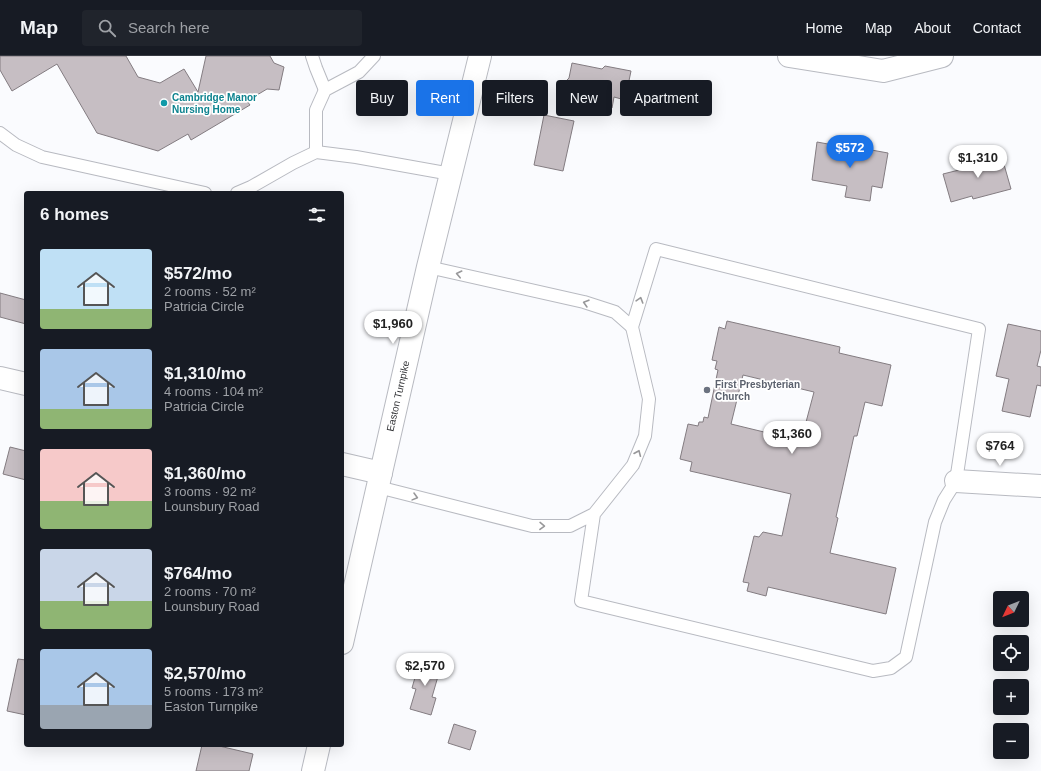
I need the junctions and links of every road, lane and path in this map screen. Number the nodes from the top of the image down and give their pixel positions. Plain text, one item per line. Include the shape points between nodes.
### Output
1 (312, 56) edge
2 (374, 56) edge
3 (480, 56) edge
4 (789, 56) edge
5 (942, 56) edge
6 (325, 90) junction
7 (0, 132) edge
8 (316, 152) junction
9 (451, 174) junction
10 (196, 191) edge
11 (242, 191) edge
12 (428, 266) junction
13 (632, 326) junction
14 (0, 378) edge
15 (24, 384) edge
16 (344, 465) edge
17 (379, 480) junction
18 (956, 481) junction
19 (1041, 486) edge
20 (594, 514) junction
21 (344, 634) edge
22 (319, 747) edge
23 (313, 771) edge

1 - 6 lane
2 - 6 lane via 359,72
3 - 9 main road, Easton Turnpike
4 - 5 main road via 883,71
6 - 8 lane via 316,110
7 - 10 lane via 16,145 42,157
8 - 9 lane
8 - 11 lane
9 - 12 main road, Easton Turnpike
13 -> 12 lane via 615,312 584,302
12 - 17 main road, Easton Turnpike
13 -> 18 lane via 656,249 979,330
20 -> 13 lane via 633,465 645,436 649,399
14 - 15 main road
16 - 17 main road
17 -> 20 lane via 532,526 570,526
17 - 21 main road, Easton Turnpike
18 - 19 main road
18 - 20 lane via 944,500 935,522 906,657 891,668 873,671 581,601
22 - 23 main road

